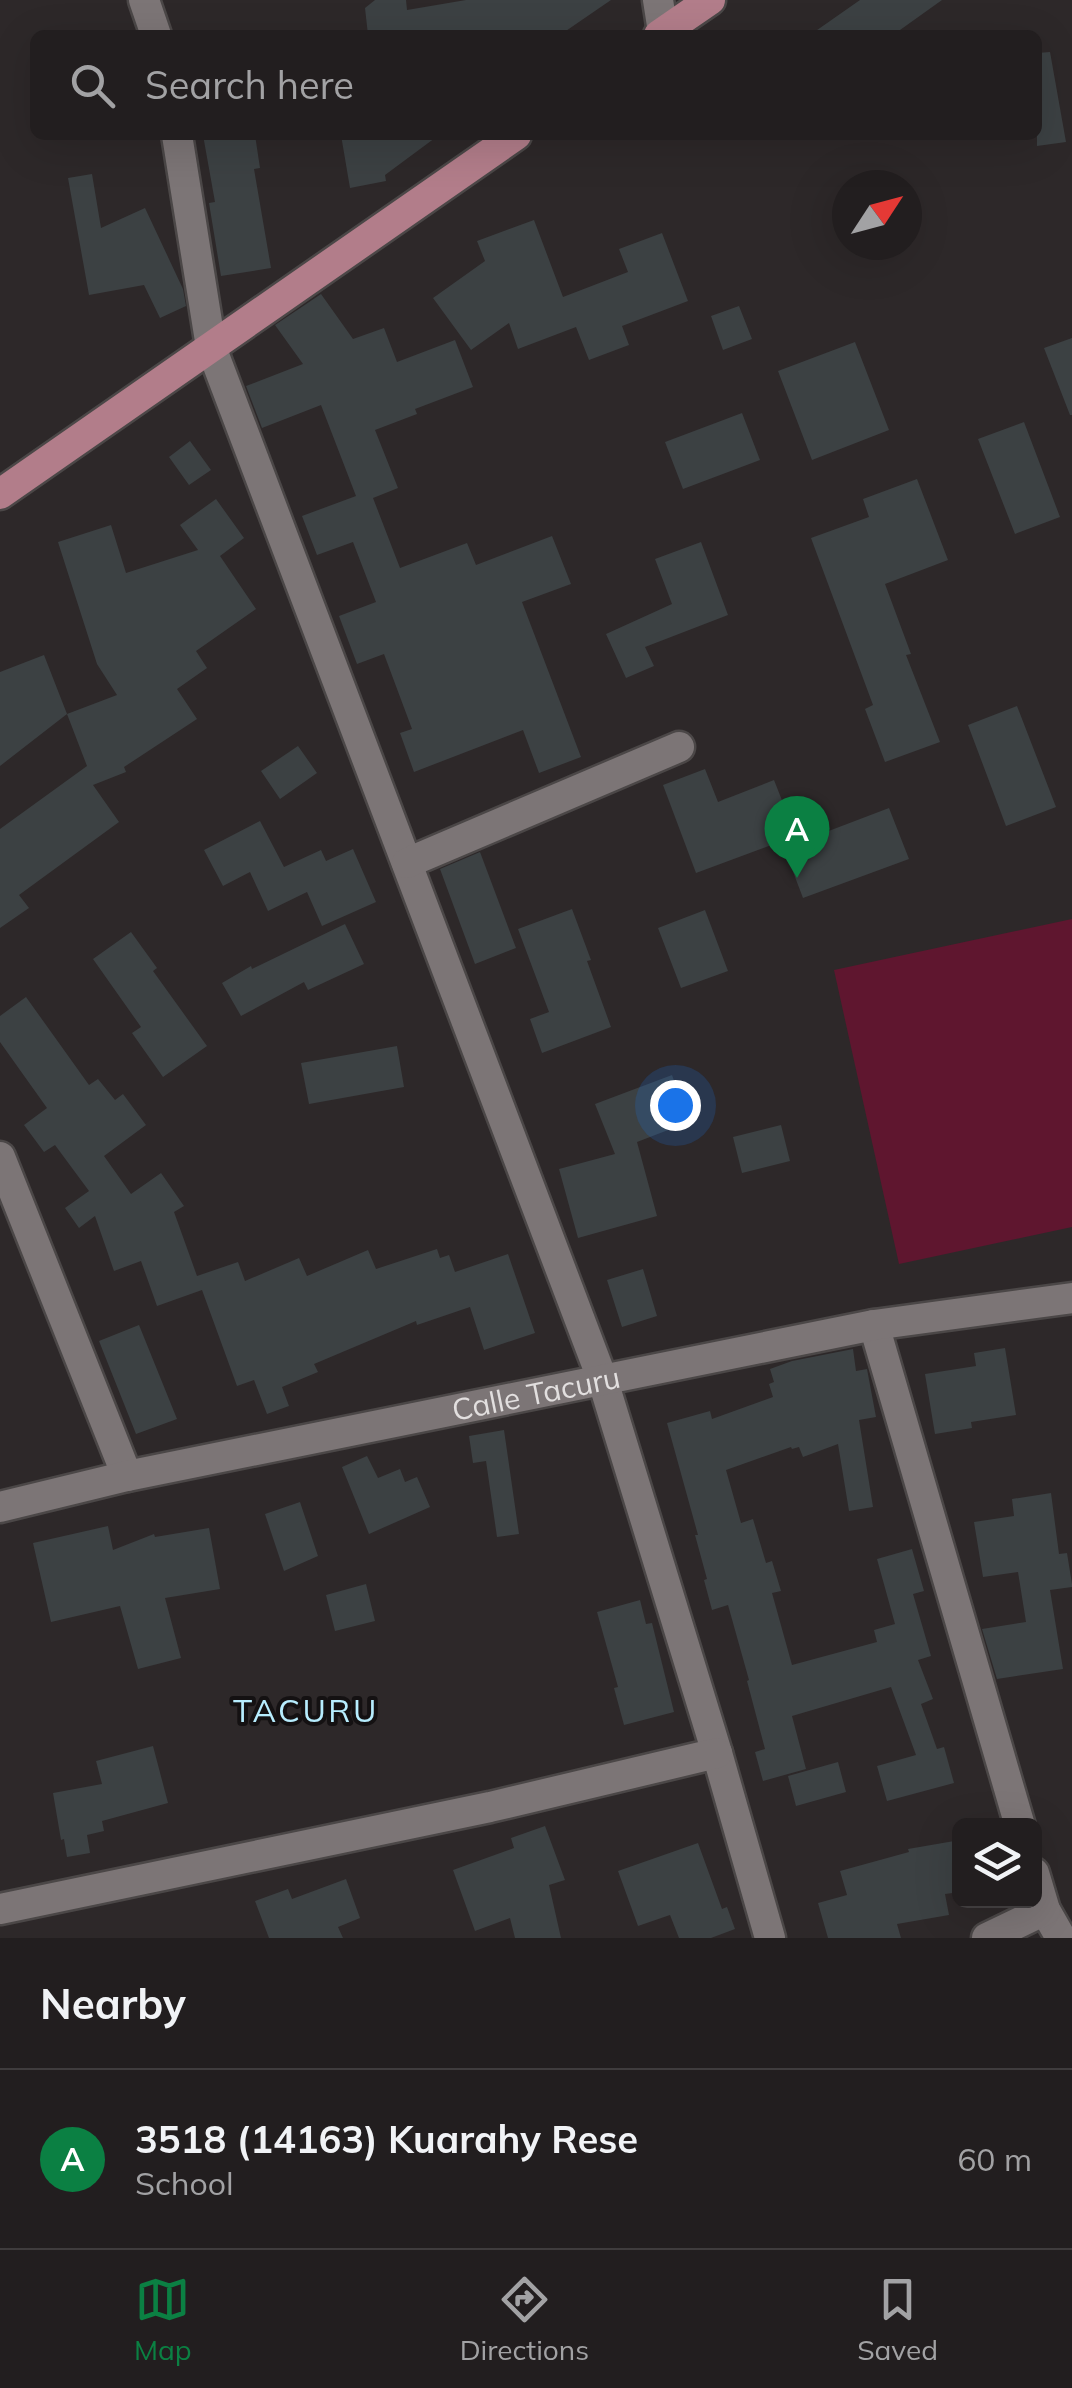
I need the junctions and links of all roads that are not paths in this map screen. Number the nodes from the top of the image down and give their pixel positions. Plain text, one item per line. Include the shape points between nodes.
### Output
1 (144, 0) edge
2 (658, 0) edge
3 (710, 0) edge
4 (154, 30) edge
5 (661, 30) edge
6 (667, 30) edge
7 (178, 140) edge
8 (509, 140) edge
9 (211, 347) junction
10 (0, 494) edge
11 (679, 747) dead end
12 (407, 863) junction
13 (0, 1157) edge
14 (1072, 1298) edge
15 (874, 1325) junction
16 (603, 1380) junction
17 (127, 1476) junction
18 (0, 1507) edge
19 (717, 1753) junction
20 (1018, 1818) edge
21 (1042, 1900) edge
22 (0, 1909) edge
23 (1045, 1910) junction
24 (770, 1938) edge
25 (987, 1938) edge
26 (1061, 1938) edge

1 - 4 street
2 - 5 street
3 - 6 main road
7 - 9 street
8 - 9 main road
9 - 10 main road
9 - 12 street
11 - 12 street
12 - 16 street
13 - 17 street
14 - 15 street, Calle Tacuru
15 - 16 street, Calle Tacuru
15 - 20 street
16 - 17 street, Calle Tacuru
16 - 19 street
17 - 18 street, Calle Tacuru
19 - 22 street
19 - 24 street
21 - 23 street
23 - 25 street
23 - 26 street

